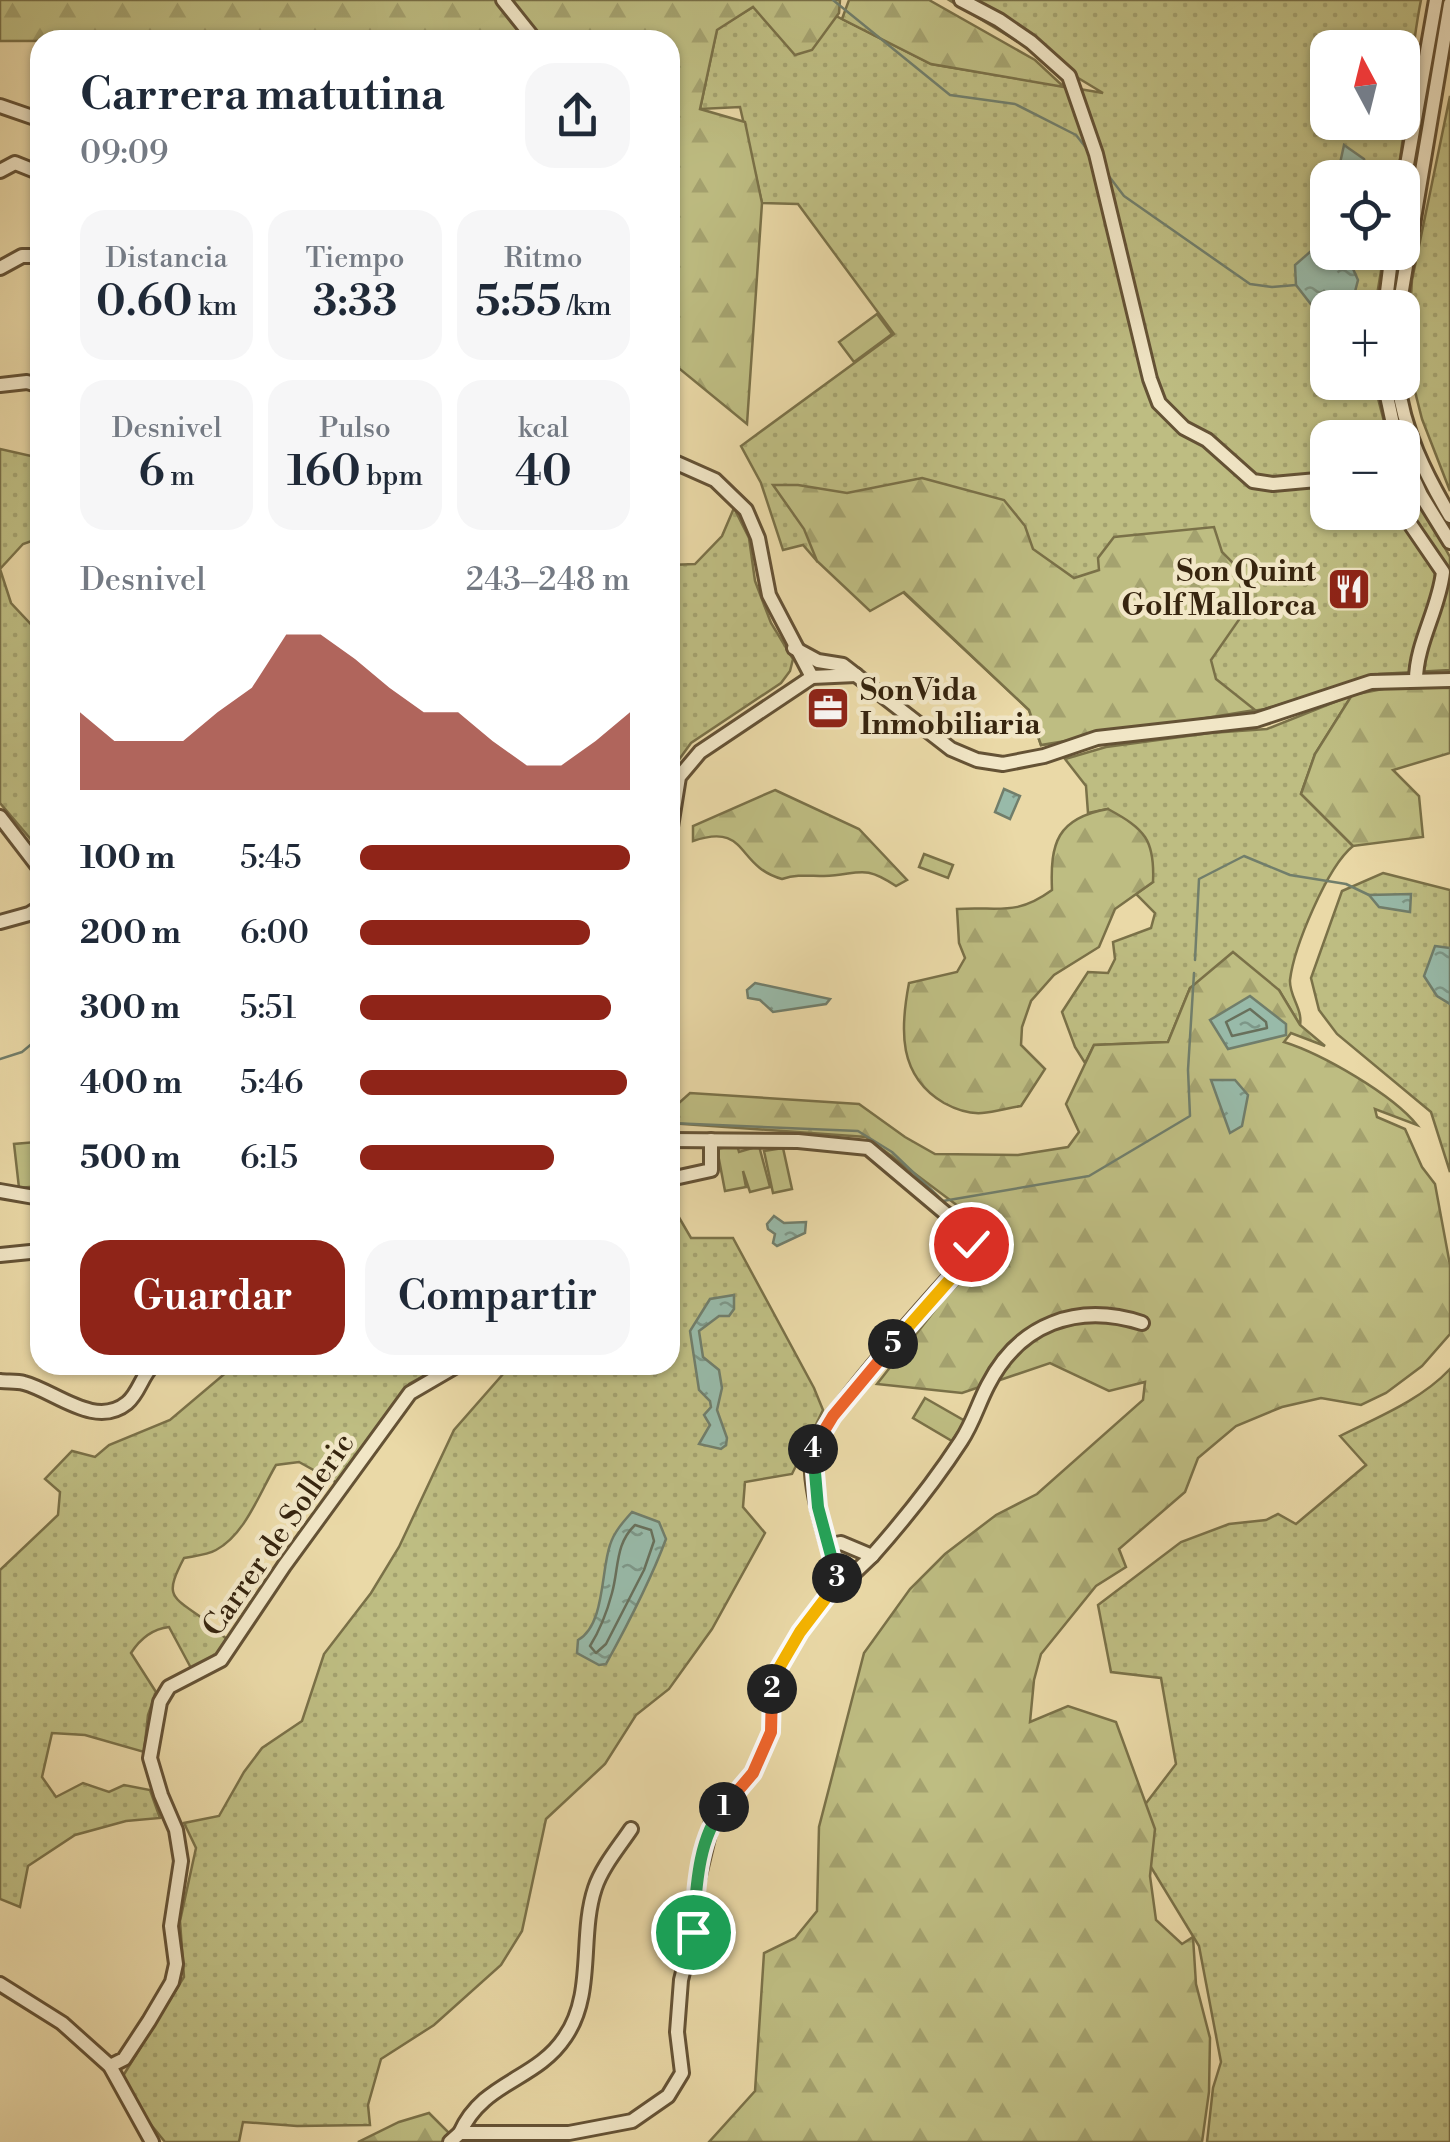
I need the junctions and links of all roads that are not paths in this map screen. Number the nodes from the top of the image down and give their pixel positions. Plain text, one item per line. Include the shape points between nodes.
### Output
1 (503, 0) edge
2 (961, 0) edge
3 (1436, 0) edge
4 (1450, 4) edge
5 (527, 30) edge
6 (0, 106) edge
7 (30, 117) edge
8 (1408, 160) edge
9 (30, 169) edge
10 (0, 171) edge
11 (30, 256) edge
12 (0, 268) edge
13 (1401, 290) edge
14 (30, 383) edge
15 (0, 385) edge
16 (1402, 400) edge
17 (680, 464) edge
18 (1310, 481) edge
19 (1421, 495) edge
20 (1450, 516) edge
21 (1414, 530) edge
22 (1450, 542) edge
23 (794, 648) junction
24 (856, 675) junction
25 (812, 677) junction
26 (1416, 680) junction
27 (1450, 680) edge
28 (680, 775) edge
29 (0, 817) edge
30 (30, 856) edge
31 (30, 913) edge
32 (0, 922) edge
33 (680, 1140) edge
34 (711, 1140) junction
35 (680, 1177) edge
36 (0, 1191) edge
37 (30, 1196) edge
38 (30, 1252) edge
39 (0, 1255) edge
40 (1142, 1323) dead end
41 (143, 1375) edge
42 (441, 1375) edge
43 (0, 1381) edge
44 (830, 1545) junction
45 (872, 1556) junction
46 (838, 1582) junction
47 (630, 1829) dead end
48 (0, 1984) edge
49 (110, 2066) junction
50 (526, 2132) junction
51 (455, 2138) edge
52 (152, 2142) edge
53 (514, 2142) edge

1 - 5 street
2 - 18 street via 1031,42 1069,76 1096,154 1159,404 1253,481
3 - 8 street
4 - 13 street
6 - 7 street
9 - 10 street via 15,164
11 - 12 street
14 - 15 street
16 - 20 street via 1420,458
17 - 23 street via 715,480 746,510 768,595
19 - 22 street
21 - 26 street via 1443,572
23 - 24 street
23 - 25 street
24 - 25 street
24 - 26 street via 951,749 1002,764 1097,738 1256,720 1371,682
25 - 28 street via 729,730
26 - 27 street
29 - 30 street
31 - 32 street
33 - 34 street
34 - 35 street via 711,1170
34 - 44 street via 868,1148 963,1228 971,1244 968,1259 833,1416 812,1450
36 - 37 street
38 - 39 street
40 - 45 street via 1086,1313 1054,1320 1020,1340 988,1384 959,1445
41 - 43 street via 136,1394 106,1412
42 - 49 street, Carrer de Solleric via 410,1393 221,1660 169,1687 160,1702 150,1758 181,1861 171,1926 176,1964 148,2022 124,2059
44 - 45 street
44 - 46 street
45 - 46 street
46 - 50 street via 772,1680 771,1732 753,1773 712,1821 681,1980 682,2072 668,2096 632,2122
47 - 51 street via 595,1888 584,1978 568,2033 555,2051 484,2098
48 - 49 street via 62,2023
49 - 52 street
50 - 51 street
50 - 53 street

